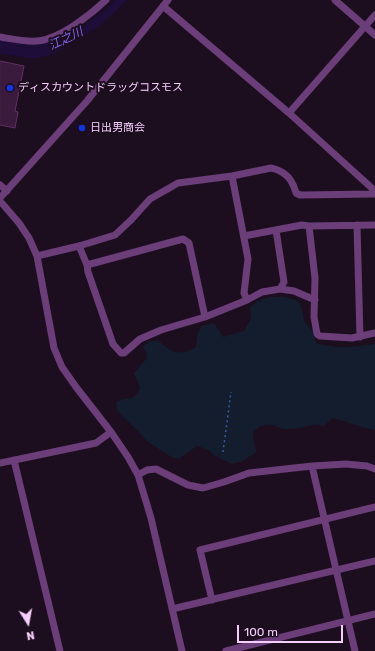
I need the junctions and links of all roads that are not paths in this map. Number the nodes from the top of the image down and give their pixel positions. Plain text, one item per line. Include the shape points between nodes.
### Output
1 (106, 0) edge
2 (335, 0) edge
3 (165, 3) edge
4 (375, 15) edge
5 (365, 26) junction
6 (375, 35) edge
7 (0, 37) edge
8 (290, 112) junction
9 (232, 176) junction
10 (0, 185) edge
11 (7, 191) junction
12 (375, 192) edge
13 (0, 199) edge
14 (357, 225) junction
15 (375, 225) edge
16 (309, 226) junction
17 (276, 230) junction
18 (244, 236) junction
19 (79, 246) junction
20 (37, 256) junction
21 (87, 265) junction
22 (280, 289) junction
23 (247, 300) junction
24 (315, 300) junction
25 (205, 317) junction
26 (375, 333) edge
27 (360, 337) junction
28 (111, 432) junction
29 (14, 460) junction
30 (0, 463) edge
31 (312, 466) junction
32 (375, 469) edge
33 (138, 475) junction
34 (375, 507) edge
35 (324, 520) junction
36 (375, 561) edge
37 (337, 571) junction
38 (212, 600) junction
39 (172, 609) junction
40 (375, 614) edge
41 (349, 621) junction
42 (60, 651) edge
43 (182, 651) edge
44 (226, 651) edge
45 (356, 651) edge

1 - 7 street via 78,23 52,37 38,41 23,41
2 - 5 street
3 - 8 street
3 - 11 street via 87,101
4 - 5 street
5 - 6 street
5 - 8 street
8 - 12 street
9 - 12 street via 276,169 291,181 296,194 300,195
9 - 18 street
9 - 19 street via 178,183 150,199 114,235
10 - 11 street
11 - 13 street
13 - 20 street via 26,233
14 - 15 street
14 - 16 street
14 - 27 street
16 - 17 street
16 - 24 street
17 - 18 street
17 - 22 street via 284,282
18 - 23 street via 248,259 244,293
19 - 20 street
19 - 21 street
20 - 28 street via 54,348 62,367
21 - 25 street via 183,239 189,243
21 - 25 street via 113,344 121,353 140,339 161,330
22 - 23 street via 262,292
22 - 24 street via 294,291
23 - 25 street
24 - 27 street via 316,334
26 - 27 street
28 - 29 street via 96,442
28 - 33 street
29 - 30 street
29 - 42 street
31 - 32 street via 346,464
31 - 33 street via 249,473 203,488 188,485 156,469 146,470
31 - 35 street
33 - 39 street via 151,518
34 - 35 street
35 - 37 street
35 - 38 street via 200,550
36 - 37 street
37 - 38 street
37 - 41 street
38 - 39 street
39 - 43 street
40 - 41 street
41 - 44 street
41 - 45 street

